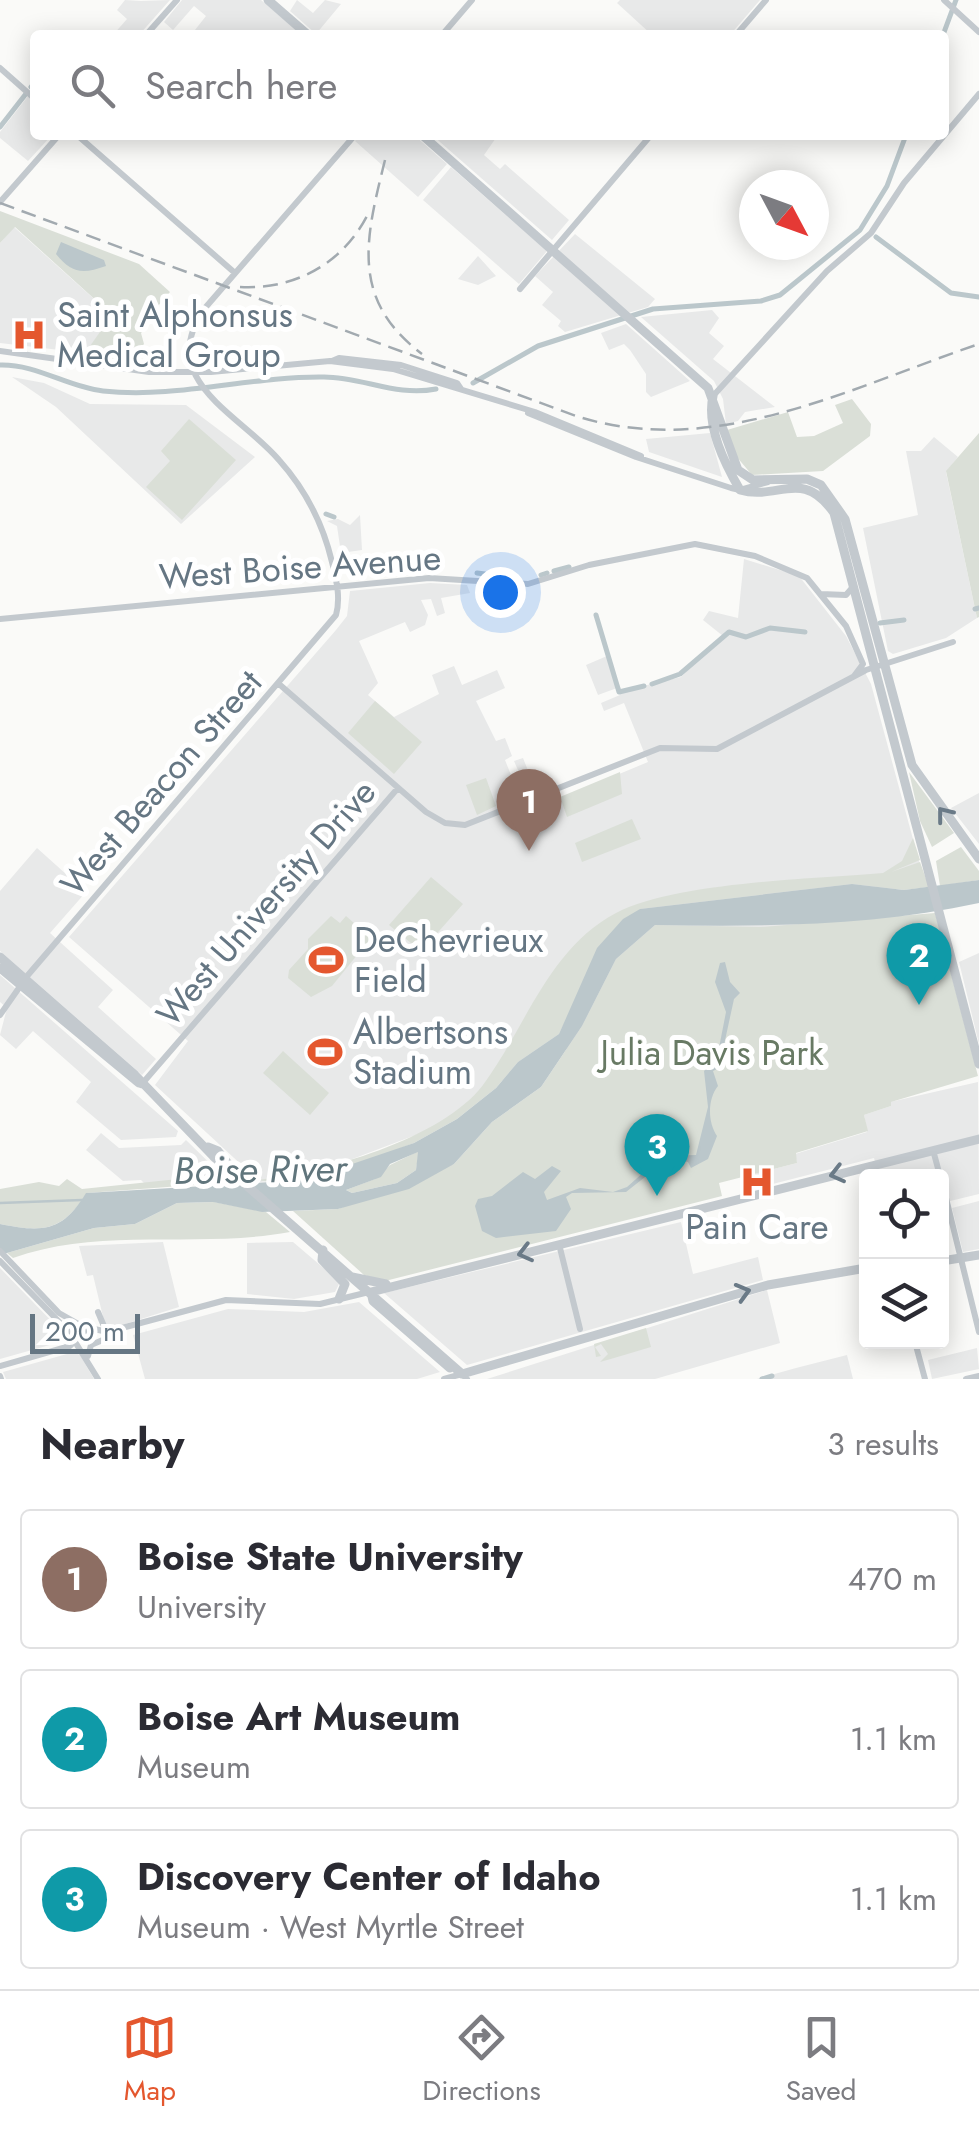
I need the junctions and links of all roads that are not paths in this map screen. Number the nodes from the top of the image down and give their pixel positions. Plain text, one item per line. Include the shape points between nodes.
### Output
1 (177, 0) edge
2 (268, 0) edge
3 (472, 0) edge
4 (766, 0) edge
5 (950, 6) edge
6 (150, 30) edge
7 (302, 30) edge
8 (446, 30) edge
9 (740, 30) edge
10 (979, 32) edge
11 (0, 68) edge
12 (979, 94) edge
13 (30, 95) edge
14 (949, 130) edge
15 (54, 140) edge
16 (83, 140) edge
17 (351, 140) edge
18 (428, 140) edge
19 (647, 140) edge
20 (940, 140) edge
21 (0, 202) edge
22 (553, 250) junction
23 (236, 273) junction
24 (520, 289) dead end
25 (0, 350) edge
26 (193, 373) junction
27 (713, 396) junction
28 (730, 472) junction
29 (770, 482) junction
30 (716, 483) junction
31 (740, 490) junction
32 (854, 582) junction
33 (337, 585) junction
34 (823, 596) junction
35 (860, 607) junction
36 (0, 619) edge
37 (953, 642) dead end
38 (858, 647) junction
39 (881, 665) junction
40 (854, 676) junction
41 (279, 684) junction
42 (398, 788) junction
43 (979, 859) edge
44 (0, 957) edge
45 (0, 968) edge
46 (22, 982) junction
47 (1, 1009) edge
48 (974, 1021) edge
49 (979, 1064) edge
50 (140, 1084) junction
51 (979, 1139) edge
52 (934, 1150) junction
53 (878, 1169) edge
54 (939, 1169) edge
55 (859, 1174) edge
56 (949, 1213) edge
57 (560, 1248) junction
58 (322, 1250) junction
59 (0, 1251) edge
60 (979, 1255) edge
61 (960, 1259) junction
62 (949, 1260) edge
63 (0, 1262) edge
64 (10, 1267) junction
65 (859, 1269) edge
66 (352, 1276) junction
67 (396, 1285) junction
68 (370, 1292) junction
69 (339, 1300) junction
70 (98, 1312) dead end
71 (88, 1328) junction
72 (124, 1330) junction
73 (106, 1332) junction
74 (979, 1332) edge
75 (582, 1334) junction
76 (76, 1342) junction
77 (917, 1349) edge
78 (88, 1358) junction
79 (494, 1364) junction
80 (0, 1366) edge
81 (464, 1376) edge
82 (979, 1376) edge
83 (98, 1379) edge
84 (444, 1379) edge
85 (479, 1379) edge
86 (924, 1379) edge
87 (966, 1379) edge

1 - 6 street
2 - 7 main road
3 - 8 street
4 - 9 street
5 - 10 street
11 - 13 street
12 - 14 street
15 - 21 street
16 - 23 street
17 - 23 street
18 - 22 main road
19 - 22 street
20 - 27 street via 871,233 827,270
22 - 24 street
22 - 27 main road
23 - 26 street via 196,321
25 - 26 street
26 - 30 street via 330,362 393,369
26 - 33 street via 299,486 319,522
27 - 28 main road via 718,443
27 - 29 main road via 738,470
28 - 30 street
28 - 31 main road
29 - 31 street
29 - 39 main road via 807,478 840,506
30 - 31 street
31 - 32 main road via 800,487 820,496 834,512
32 - 34 street via 846,596
32 - 35 main road
33 - 34 street, West Boise Avenue via 429,578 528,584 695,544 790,567
33 - 36 street, West Boise Avenue
33 - 41 street, West Beacon Street via 334,620
34 - 35 street
34 - 38 street, West Boise Avenue
35 - 39 main road
37 - 39 street, West University Drive
38 - 39 street, West Boise Avenue
38 - 40 street via 864,664
39 - 40 street, West University Drive
43 -> 39 main road via 912,765
39 - 48 main road
40 - 42 street, West University Drive via 717,748 660,748 474,824 440,821
41 - 42 street
41 - 46 street, West Beacon Street
42 - 50 street, West University Drive
44 - 46 main road
45 - 46 main road
46 - 47 street, West Beacon Street
46 - 50 main road
48 - 49 main road
50 - 58 main road
51 - 52 main road
52 - 53 main road
52 - 54 street
55 -> 57 main road
56 - 61 street
57 -> 67 main road
57 - 75 street
58 - 66 main road
58 - 69 main road via 322,1260 345,1284
59 - 64 street
60 - 61 main road
61 - 62 main road
61 - 74 street
63 - 64 street
64 - 71 street via 59,1312
64 - 76 street
75 -> 65 main road via 768,1285
66 - 67 main road
66 - 68 main road
67 - 68 main road
68 - 69 street
68 - 81 main road
69 - 72 street via 230,1300
70 - 73 street
71 - 73 street
71 - 76 street
72 - 73 street
72 - 78 street via 91,1346
75 - 79 main road
76 - 78 street
76 - 80 street
77 - 86 street
78 - 83 street
79 - 81 main road
79 - 85 main road
81 - 84 street
82 - 87 street

